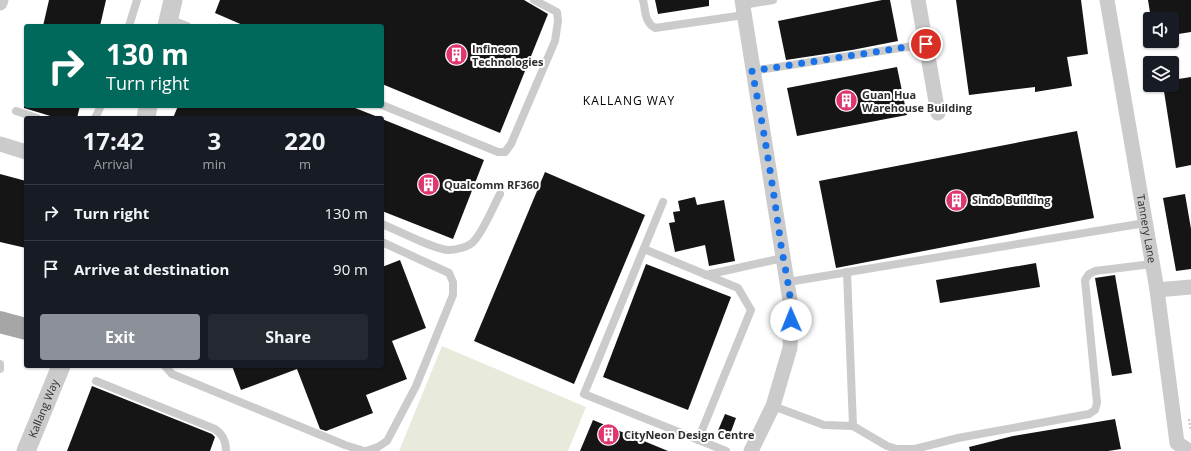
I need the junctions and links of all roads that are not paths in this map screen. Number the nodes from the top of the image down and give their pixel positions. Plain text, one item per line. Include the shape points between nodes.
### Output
1 (1, 0) edge
2 (138, 0) edge
3 (174, 0) edge
4 (534, 0) edge
5 (643, 0) edge
6 (773, 0) edge
7 (918, 0) edge
8 (1107, 0) edge
9 (0, 3) edge
10 (743, 7) edge
11 (167, 22) edge
12 (130, 24) edge
13 (177, 24) edge
14 (926, 44) junction
15 (752, 71) junction
16 (384, 106) edge
17 (16, 111) dead end
18 (938, 113) dead end
19 (32, 116) edge
20 (0, 144) edge
21 (24, 151) edge
22 (500, 194) dead end
23 (663, 202) dead end
24 (1145, 222) junction
25 (384, 225) edge
26 (384, 243) edge
27 (644, 249) junction
28 (783, 258) junction
29 (1152, 264) junction
30 (847, 272) junction
31 (706, 275) junction
32 (788, 282) junction
33 (1191, 287) edge
34 (1157, 290) junction
35 (0, 322) edge
36 (24, 328) edge
37 (0, 364) edge
38 (60, 368) edge
39 (167, 368) edge
40 (0, 369) edge
41 (96, 381) dead end
42 (773, 406) junction
43 (853, 426) junction
44 (698, 440) junction
45 (26, 451) edge
46 (226, 451) edge
47 (365, 451) edge
48 (726, 451) edge
49 (751, 451) edge
50 (1189, 451) edge

1 - 9 street
2 - 12 lane
3 - 11 street
4 - 16 lane via 557,12 555,41 511,144 505,152 498,152
5 - 10 lane via 647,20 656,28
6 - 10 lane
7 - 14 street
8 - 24 street, Tannery Lane
10 - 15 street
11 - 13 lane
14 - 15 lane
14 - 18 street
15 - 28 street
17 - 19 lane
20 - 21 street
22 - 25 lane via 479,235 463,247 448,250
23 - 27 lane
24 - 29 street, Tannery Lane
24 - 30 lane
26 - 47 lane via 449,273 453,282 453,295 416,386 387,441
27 - 31 lane
27 - 44 lane via 584,394
28 - 31 lane
28 - 32 street
29 - 34 street, Tannery Lane
29 - 43 lane via 1096,271 1089,274 1085,280 1097,403 1089,414 958,438 915,449 887,446
30 - 32 lane
30 - 43 lane
31 - 44 lane via 738,288 751,310
32 - 42 street via 791,307 790,348
33 - 34 street
34 - 50 street, Tannery Lane via 1177,443
35 - 36 main road
37 - 40 lane
38 - 45 street, Kallang Way
39 - 47 lane via 172,374
41 - 46 lane via 214,429 226,442
42 - 43 lane via 824,425
42 - 49 street
44 - 48 lane

